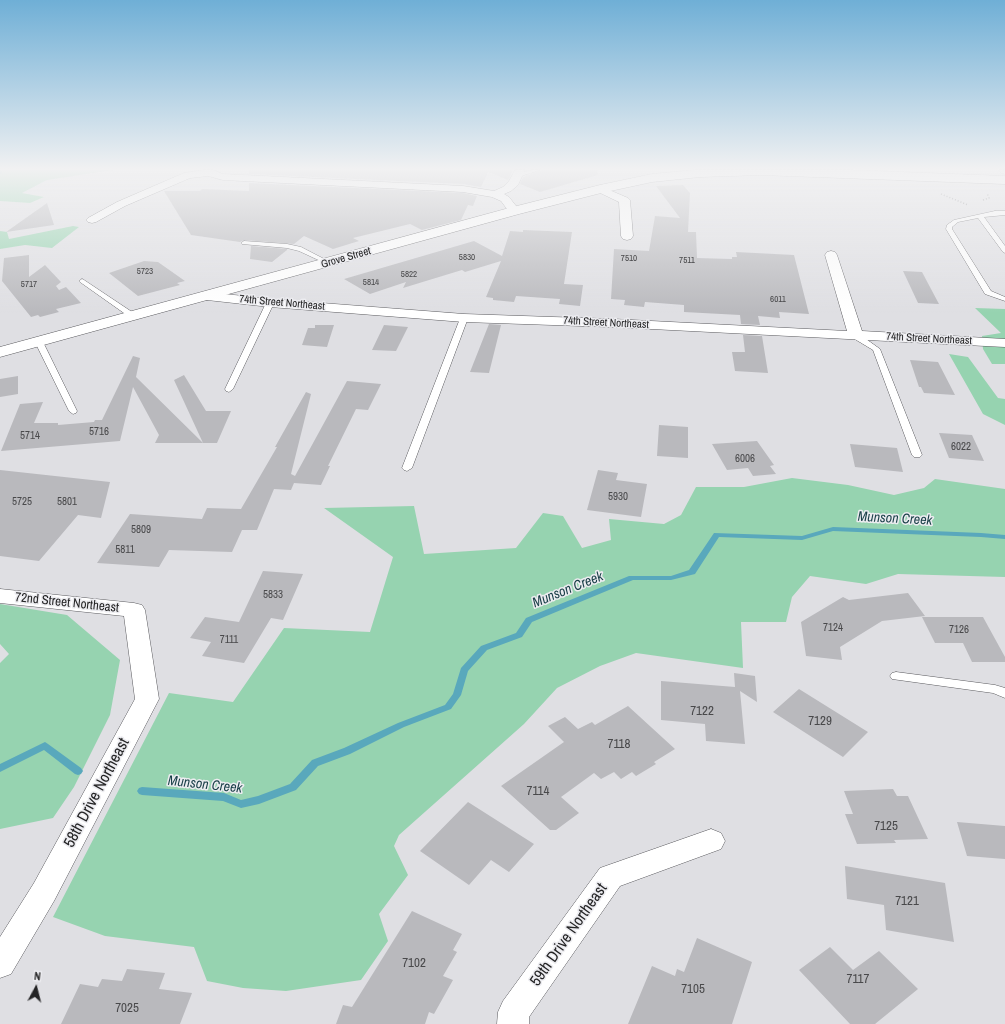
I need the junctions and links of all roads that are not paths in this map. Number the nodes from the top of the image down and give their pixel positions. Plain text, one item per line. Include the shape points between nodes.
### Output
1 (96, 218) edge
2 (489, 218) edge
3 (625, 218) edge
4 (972, 218) edge
5 (981, 218) edge
6 (92, 220) dead end
7 (627, 236) dead end
8 (244, 243) dead end
9 (1005, 251) edge
10 (831, 255) dead end
11 (329, 262) junction
12 (82, 281) dead end
13 (207, 296) junction
14 (1005, 299) edge
15 (270, 303) junction
16 (134, 316) junction
17 (464, 318) junction
18 (856, 336) junction
19 (39, 342) junction
20 (1005, 343) edge
21 (0, 352) edge
22 (229, 389) dead end
23 (73, 411) dead end
24 (917, 455) dead end
25 (407, 468) dead end
26 (0, 596) edge
27 (134, 610) joint
28 (896, 676) dead end
29 (1005, 693) edge
30 (711, 841) dead end
31 (0, 964) edge
32 (513, 1024) edge

1 - 6 street
2 - 11 street, Grove Street
3 - 7 street
4 - 14 lane via 950,223 949,229 988,292
5 - 9 lane
8 - 11 lane via 301,249
10 - 18 street
11 - 13 street, Grove Street
12 - 16 lane
13 - 15 street, 74th Street Northeast
13 - 16 street, Grove Street
15 - 17 street, 74th Street Northeast
15 - 22 lane
16 - 19 street, Grove Street
17 - 18 street, 74th Street Northeast
17 - 25 lane
18 - 20 street, 74th Street Northeast
18 - 24 lane via 876,349
19 - 21 street, Grove Street
19 - 23 lane
26 - 27 street, 72nd Street Northeast
27 - 31 street, 58th Drive Northeast via 147,699 44,892
28 - 29 lane via 994,689
30 - 32 street, 59th Drive Northeast via 610,877 514,1012

